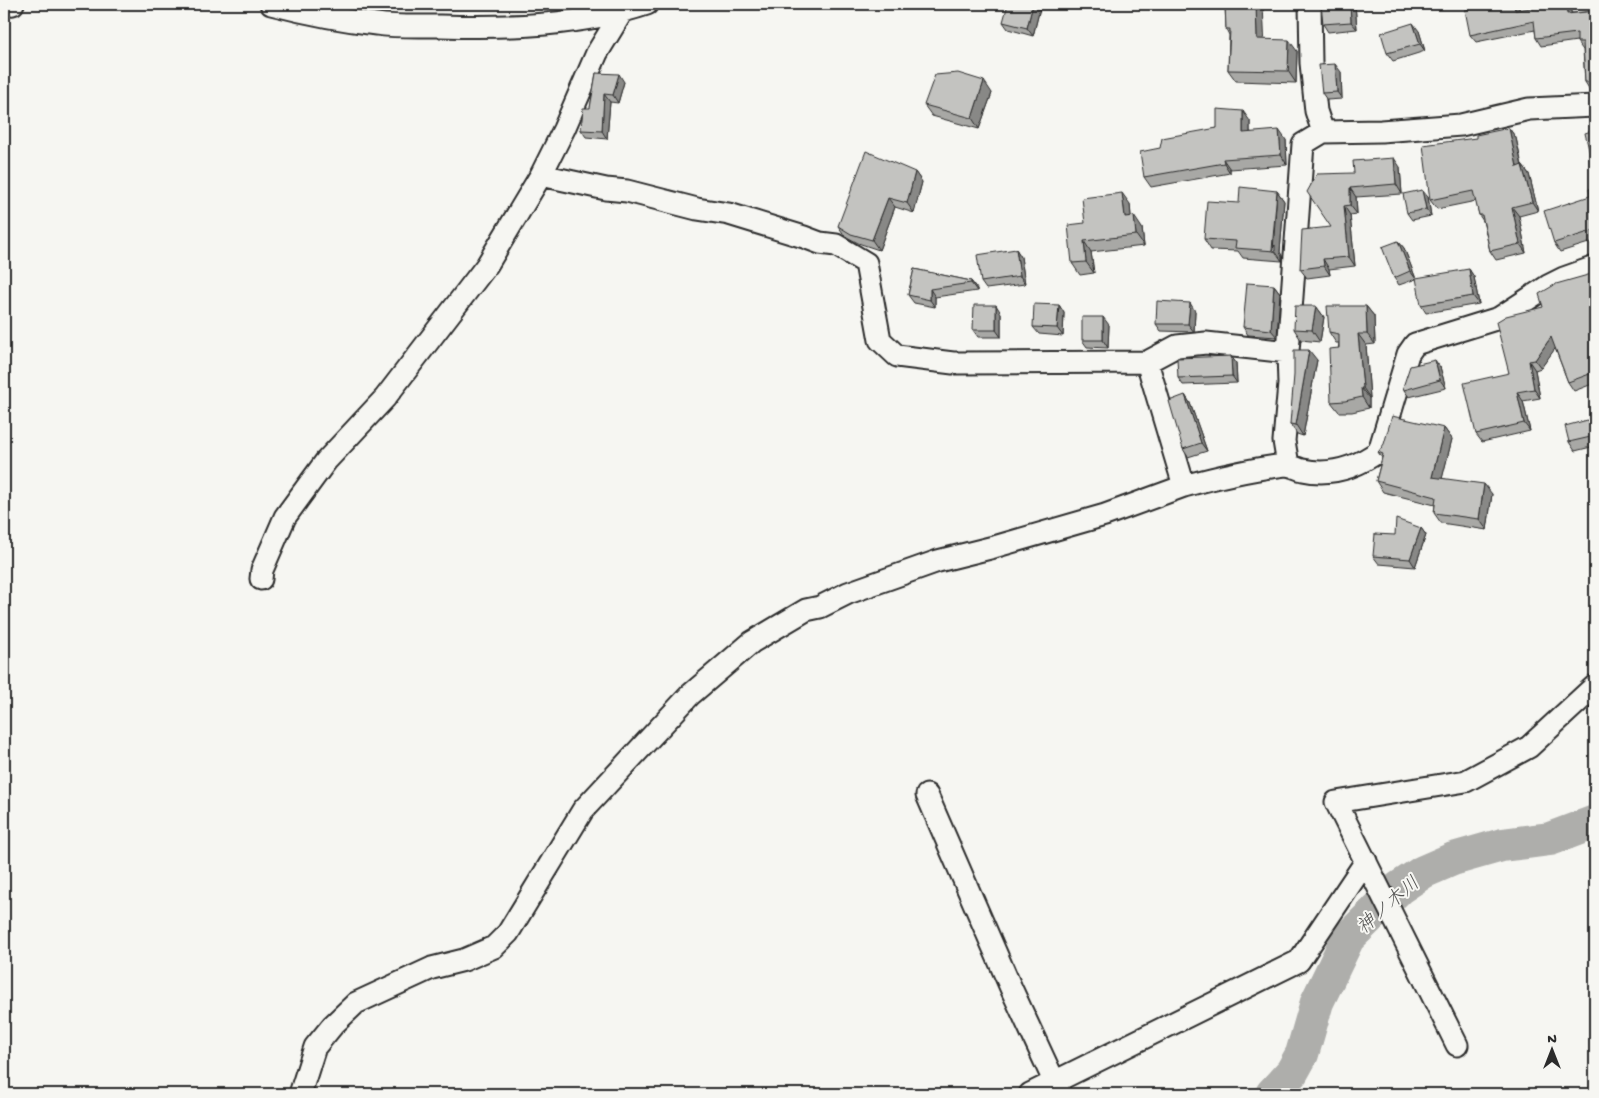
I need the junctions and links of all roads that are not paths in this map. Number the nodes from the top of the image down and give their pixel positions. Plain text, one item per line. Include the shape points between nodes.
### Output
1 (14, 4) edge
2 (271, 4) edge
3 (647, 4) edge
4 (1310, 4) edge
5 (4, 5) edge
6 (620, 8) edge
7 (1595, 106) edge
8 (1323, 132) junction
9 (541, 175) junction
10 (1595, 266) edge
11 (1288, 352) junction
12 (1147, 362) junction
13 (1288, 465) junction
14 (1184, 486) junction
15 (261, 579) dead end
16 (1595, 686) edge
17 (927, 795) dead end
18 (1366, 861) junction
19 (1457, 1045) dead end
20 (1058, 1088) edge
21 (300, 1094) edge
22 (1030, 1094) edge

1 - 5 street
2 - 6 street via 331,18 387,25 482,27 563,23
3 - 6 street
4 - 8 street via 1311,63 1316,111
6 - 9 street
7 - 8 street via 1529,109 1461,125
8 - 11 street via 1303,144
9 - 12 street via 729,214 820,243 836,245 866,263 880,340 897,356 954,363
9 - 15 street via 487,265 385,398 326,461 285,517
10 - 13 street via 1548,286 1499,318 1415,344 1408,354 1379,451 1366,461 1346,469 1319,472
11 - 12 street via 1206,343 1177,346
11 - 13 street via 1284,441
12 - 14 street
13 - 14 street via 1232,473
14 - 21 street via 1105,515 938,561 848,593 806,610 752,642 690,695 583,810 508,933 494,947 464,960 432,968 356,1003 315,1046
16 - 18 street via 1529,747 1466,781 1336,802
17 - 20 street
18 - 19 street
18 - 20 street via 1299,961
20 - 22 street

